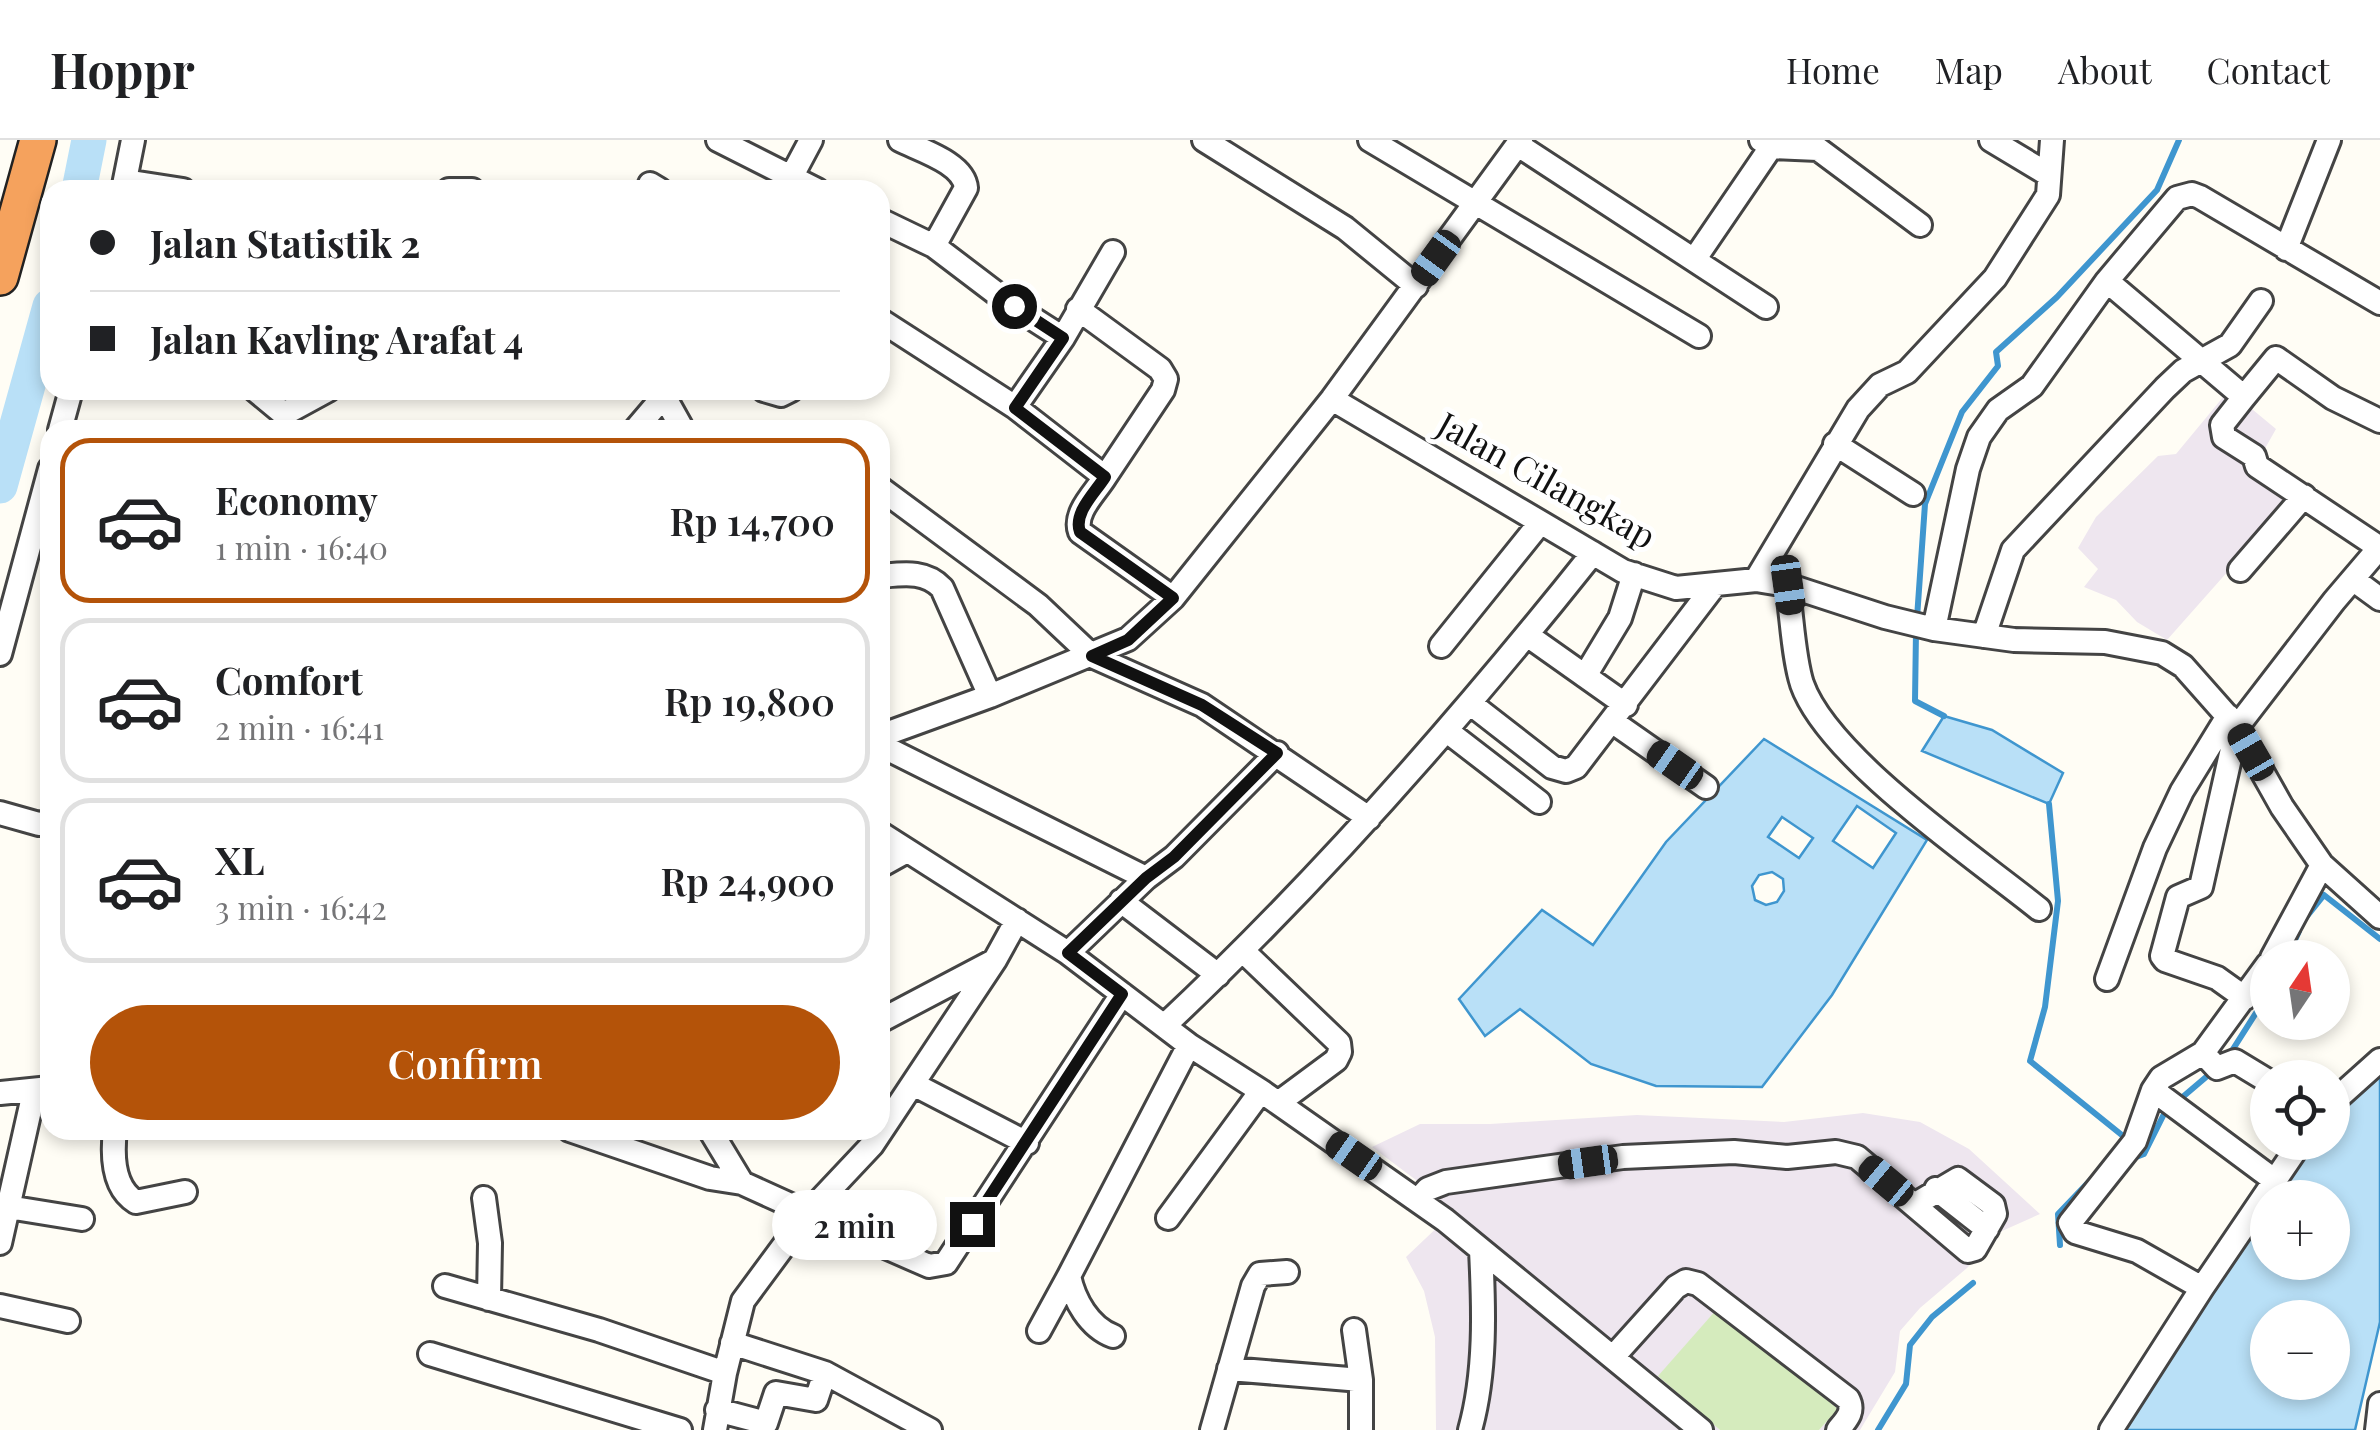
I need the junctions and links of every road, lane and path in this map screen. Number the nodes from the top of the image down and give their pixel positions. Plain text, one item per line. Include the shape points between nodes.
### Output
1 (17, 140) edge
2 (38, 140) edge
3 (133, 140) edge
4 (718, 140) edge
5 (811, 140) edge
6 (900, 140) edge
7 (1204, 140) edge
8 (1373, 140) edge
9 (1992, 140) edge
10 (2052, 140) edge
11 (2329, 140) edge
12 (1519, 142) edge
13 (1766, 143) edge
14 (1820, 144) edge
15 (2049, 175) junction
16 (125, 180) edge
17 (782, 180) edge
18 (790, 180) edge
19 (0, 203) edge
20 (1476, 203) junction
21 (890, 225) edge
22 (1920, 225) dead end
23 (934, 246) junction
24 (2286, 250) junction
25 (1113, 252) dead end
26 (1694, 260) junction
27 (0, 277) edge
28 (2107, 281) junction
29 (1416, 286) junction
30 (2261, 301) dead end
31 (2380, 303) edge
32 (1766, 307) dead end
33 (1078, 309) junction
34 (890, 327) edge
35 (1699, 336) dead end
36 (1063, 338) junction
37 (2202, 363) junction
38 (2244, 397) junction
39 (1332, 399) junction
40 (267, 400) edge
41 (310, 400) edge
42 (660, 400) edge
43 (1015, 408) junction
44 (643, 420) edge
45 (2380, 422) edge
46 (1835, 444) junction
47 (1105, 477) junction
48 (1912, 494) dead end
49 (890, 495) edge
50 (2304, 496) junction
51 (40, 506) edge
52 (1540, 523) junction
53 (2380, 548) edge
54 (1593, 554) junction
55 (2240, 570) dead end
56 (1634, 574) junction
57 (890, 575) edge
58 (1756, 580) junction
59 (2354, 580) junction
60 (1788, 585) junction
61 (1714, 586) junction
62 (1173, 598) junction
63 (2380, 599) edge
64 (1922, 626) junction
65 (1528, 635) junction
66 (1984, 636) junction
67 (1442, 646) dead end
68 (0, 654) edge
69 (1092, 656) junction
70 (1585, 676) junction
71 (990, 696) junction
72 (1471, 704) junction
73 (1619, 714) junction
74 (2232, 722) junction
75 (1447, 731) junction
76 (890, 732) edge
77 (890, 750) edge
78 (1277, 753) junction
79 (1706, 787) dead end
80 (1538, 802) dead end
81 (0, 814) edge
82 (1369, 818) junction
83 (40, 824) edge
84 (890, 840) edge
85 (907, 851) junction
86 (890, 860) edge
87 (2322, 865) junction
88 (1146, 878) junction
89 (1121, 901) junction
90 (2040, 909) dead end
91 (2380, 917) edge
92 (1017, 920) junction
93 (2282, 940) edge
94 (1243, 951) junction
95 (1068, 953) junction
96 (996, 960) junction
97 (1218, 975) junction
98 (2107, 978) dead end
99 (2250, 992) edge
100 (1122, 994) junction
101 (2246, 998) junction
102 (890, 1016) edge
103 (1164, 1026) junction
104 (1189, 1045) junction
105 (2380, 1060) edge
106 (2210, 1061) junction
107 (2250, 1070) edge
108 (913, 1084) junction
109 (2350, 1087) edge
110 (40, 1090) edge
111 (0, 1093) edge
112 (40, 1097) edge
113 (1270, 1097) junction
114 (2165, 1101) junction
115 (890, 1119) edge
116 (116, 1140) edge
117 (599, 1140) edge
118 (716, 1140) edge
119 (876, 1140) edge
120 (1027, 1143) junction
121 (2288, 1160) edge
122 (2274, 1180) joint
123 (742, 1183) junction
124 (185, 1192) dead end
125 (484, 1198) dead end
126 (1418, 1200) junction
127 (1914, 1205) junction
128 (8, 1207) junction
129 (808, 1212) junction
130 (2250, 1216) edge
131 (1168, 1218) dead end
132 (82, 1219) dead end
133 (0, 1243) edge
134 (1481, 1250) junction
135 (1287, 1272) dead end
136 (1069, 1276) junction
137 (445, 1286) dead end
138 (2202, 1288) junction
139 (489, 1299) junction
140 (0, 1306) edge
141 (68, 1320) dead end
142 (1040, 1330) dead end
143 (1354, 1330) dead end
144 (1113, 1336) dead end
145 (732, 1344) junction
146 (430, 1354) dead end
147 (1612, 1357) junction
148 (1229, 1368) junction
149 (725, 1373) junction
150 (825, 1373) junction
151 (1361, 1380) junction
152 (2380, 1409) edge
153 (716, 1420) edge
154 (680, 1430) edge
155 (930, 1430) edge
156 (1212, 1430) edge
157 (1360, 1430) edge
158 (1470, 1430) edge
159 (1702, 1430) edge
160 (1838, 1430) edge
161 (2111, 1430) edge
162 (2377, 1430) edge

1 - 19 highway
2 - 27 highway
3 - 16 street
4 - 17 street
5 - 18 street
6 - 23 street via 965,179
7 - 29 street via 1345,228
8 - 20 street
9 - 15 street
10 - 15 street
11 - 24 street
12 - 20 street
12 - 26 street
13 - 14 street
13 - 26 street
14 - 22 street
15 - 46 street via 2048,195 1995,278 1907,372 1880,385
20 - 29 street
20 - 35 street
21 - 23 street
23 - 36 street
24 - 28 street via 2200,197 2183,195
24 - 31 street
25 - 33 street
26 - 32 street
28 - 37 street
28 - 64 street via 2032,386 1998,410 1979,437
29 - 39 street
30 - 37 street via 2230,345
33 - 36 street
33 - 47 street via 1166,378
34 - 43 street
36 - 43 street
37 - 38 street
37 - 66 street via 2165,388 2013,550
38 - 45 street via 2276,358
38 - 50 street via 2221,433
39 - 52 street, Jalan Cilangkap
39 - 62 street
40 - 41 street via 284,414
42 - 44 street
43 - 47 street
46 - 48 street
46 - 58 street
47 - 62 street via 1080,514 1080,532
49 - 69 street via 1038,605
50 - 53 street
50 - 55 street
51 - 68 street
52 - 54 street, Jalan Cilangkap
52 - 67 street
53 - 59 street
54 - 56 street, Jalan Cilangkap
54 - 65 street
56 - 61 street, Jalan Cilangkap via 1676,588
56 - 70 street via 1620,618
57 - 71 street via 914,573 942,588
58 - 60 street, Jalan Cilangkap
58 - 61 street, Jalan Cilangkap
59 - 63 street
59 - 74 street
60 - 64 street, Jalan Cilangkap
60 - 90 street via 1802,684 1826,725 1883,786
61 - 73 street
62 - 69 street via 1128,640
64 - 66 street, Jalan Cilangkap
65 - 70 street
65 - 72 street
66 - 74 street, Jalan Cilangkap via 2106,642 2162,653
69 - 71 street
69 - 78 street via 1202,705
70 - 73 street
71 - 76 street
72 - 73 street via 1566,771
72 - 75 street
73 - 79 street
74 - 87 street, Jalan Cilangkap
74 - 98 street via 2182,790
74 - 101 street via 2201,887 2178,897 2162,952 2166,960 2216,978
75 - 80 street
75 - 82 street
77 - 88 street
78 - 82 street
78 - 88 street
81 - 83 street
82 - 94 street
84 - 85 street
85 - 86 street
85 - 92 street
87 - 91 street, Jalan Cilangkap
87 - 93 street
88 - 89 street
89 - 95 street
89 - 97 street
92 - 95 street
92 - 96 street
94 - 97 street
94 - 113 street via 1339,1043 1336,1060
95 - 100 street
96 - 102 street
96 - 108 street
97 - 103 street
99 - 101 street
100 - 103 street
100 - 120 street
101 - 106 street
103 - 104 street
104 - 113 street
104 - 136 street
105 - 109 street
106 - 107 street via 2234,1061
106 - 114 street via 2161,1078
108 - 115 street
108 - 120 street
110 - 111 street
112 - 128 street
113 - 126 street
113 - 131 street
114 - 122 street
114 - 138 street via 2072,1220 2075,1232 2138,1251
116 - 124 street via 124,1195 136,1202
117 - 123 street
118 - 123 street
119 - 129 street
120 - 129 street via 939,1266
121 - 122 street
123 - 129 street
125 - 139 street
126 - 127 street via 1446,1182 1623,1157 1836,1152 1857,1158
126 - 134 street
127 - 127 street via 1958,1178 1995,1214 1968,1251
128 - 132 street
128 - 133 street
129 - 145 street via 743,1301
130 - 138 street
134 - 147 street
134 - 158 street via 1482,1342
135 - 148 street via 1260,1274
136 - 142 street
136 - 144 street via 1091,1320
137 - 139 street
138 - 161 street
139 - 149 street
140 - 141 street
143 - 151 street
145 - 149 street
145 - 150 street
146 - 154 street
147 - 159 street
147 - 160 street via 1676,1287 1698,1284 1848,1399 1850,1416
148 - 151 street
148 - 156 street
149 - 153 street
150 - 153 street via 816,1400 776,1393 763,1424
150 - 155 street
151 - 157 street
152 - 162 street

